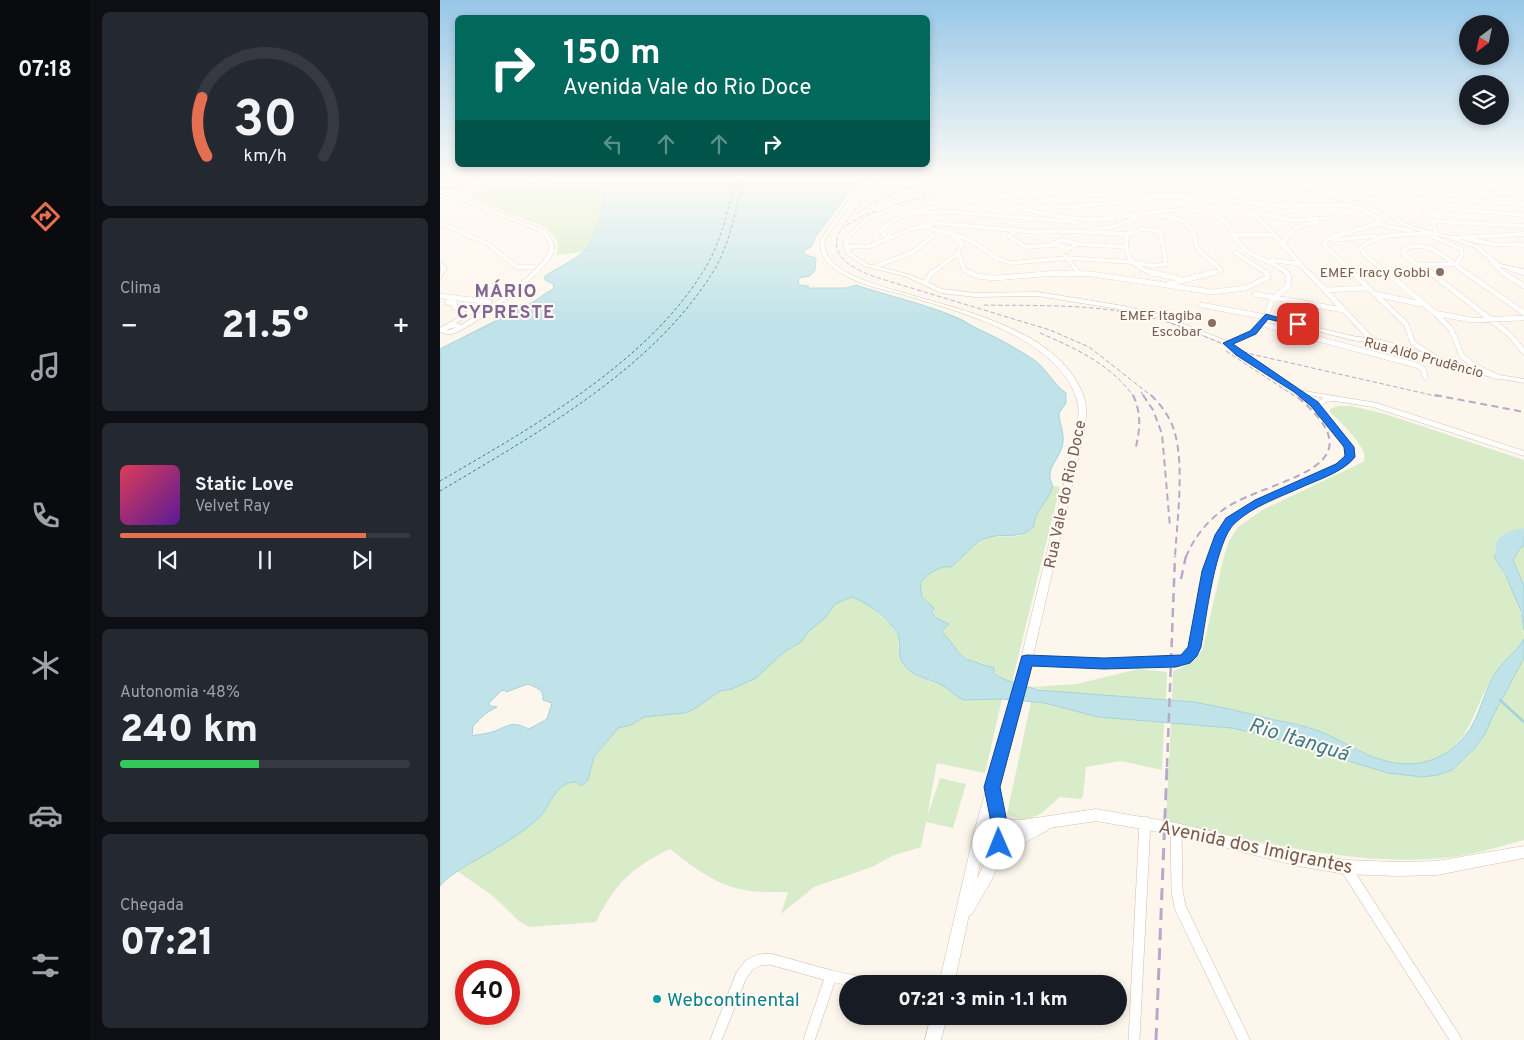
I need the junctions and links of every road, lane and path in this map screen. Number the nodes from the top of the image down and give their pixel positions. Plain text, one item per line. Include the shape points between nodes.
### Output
1 (448, 228) edge
2 (530, 228) edge
3 (531, 228) edge
4 (829, 228) edge
5 (857, 228) edge
6 (884, 228) edge
7 (914, 228) edge
8 (931, 228) edge
9 (984, 228) edge
10 (1113, 228) edge
11 (1189, 228) edge
12 (1228, 228) edge
13 (1265, 228) edge
14 (1295, 228) edge
15 (1366, 228) edge
16 (1395, 228) edge
17 (1411, 228) edge
18 (1435, 228) edge
19 (534, 229) junction
20 (1002, 229) joint
21 (1016, 231) junction
22 (1068, 231) junction
23 (951, 234) junction
24 (1128, 234) junction
25 (1427, 234) junction
26 (1436, 234) junction
27 (1524, 234) edge
28 (934, 235) dead end
29 (1231, 235) junction
30 (1272, 235) junction
31 (1397, 235) junction
32 (892, 237) junction
33 (1460, 237) junction
34 (1452, 238) junction
35 (1327, 240) junction
36 (1052, 244) junction
37 (1078, 244) junction
38 (1524, 245) edge
39 (1282, 246) junction
40 (846, 247) junction
41 (1126, 247) junction
42 (1065, 249) junction
43 (958, 253) junction
44 (1236, 253) dead end
45 (1257, 257) junction
46 (1066, 258) junction
47 (1132, 262) junction
48 (1492, 262) junction
49 (440, 264) edge
50 (1300, 264) junction
51 (1420, 265) junction
52 (1455, 265) junction
53 (534, 267) junction
54 (874, 268) junction
55 (1524, 272) edge
56 (1079, 273) junction
57 (440, 275) edge
58 (1193, 279) junction
59 (516, 282) junction
60 (523, 282) junction
61 (925, 283) junction
62 (1158, 285) junction
63 (1524, 286) edge
64 (1368, 288) junction
65 (1325, 290) junction
66 (1255, 294) dead end
67 (1374, 294) junction
68 (440, 296) edge
69 (1275, 298) junction
70 (446, 302) dead end
71 (489, 302) junction
72 (1201, 305) dead end
73 (1424, 305) junction
74 (474, 310) junction
75 (1344, 310) junction
76 (1435, 313) junction
77 (1524, 314) edge
78 (1266, 316) junction
79 (1524, 318) edge
80 (1491, 320) junction
81 (1262, 324) junction
82 (444, 329) edge
83 (440, 336) edge
84 (1373, 341) junction
85 (1516, 342) junction
86 (1227, 343) junction
87 (1524, 343) edge
88 (1524, 352) edge
89 (1436, 358) junction
90 (1425, 377) dead end
91 (1500, 378) junction
92 (1524, 382) edge
93 (1299, 392) junction
94 (1324, 400) junction
95 (1340, 401) junction
96 (1319, 409) junction
97 (1524, 456) edge
98 (1027, 660) junction
99 (992, 787) junction
100 (1145, 822) junction
101 (999, 824) junction
102 (1048, 824) junction
103 (1176, 829) junction
104 (980, 836) junction
105 (997, 851) junction
106 (1524, 852) edge
107 (1345, 867) junction
108 (961, 920) junction
109 (948, 975) edge
110 (830, 976) junction
111 (839, 978) edge
112 (937, 1025) edge
113 (716, 1040) edge
114 (809, 1040) edge
115 (933, 1040) edge
116 (1134, 1040) edge
117 (1244, 1040) edge
118 (1456, 1040) edge

1 - 53 street via 488,244 517,267
2 - 19 street
3 - 19 street
4 - 98 street, Rua Vale do Rio Doce via 821,248 831,263 854,278 983,320 1029,340 1049,353 1075,385 1081,404 1079,435
5 - 40 street via 849,235
6 - 32 street via 881,232
7 - 32 street
8 - 23 street
9 - 20 street
10 - 22 street
11 - 58 street via 1197,248 1221,268 1219,272
12 - 29 street
13 - 30 street
14 - 39 street via 1287,234
15 - 35 street
16 - 25 street
17 - 25 street
18 - 26 street
19 - 53 street via 545,246 544,255
19 - 60 street via 546,235 552,250 541,268
20 - 21 street
21 - 22 street
21 - 36 street via 1009,236 1020,245
22 - 24 street
23 - 43 street via 961,242
23 - 46 street via 970,240 1006,262
24 - 41 street
24 - 47 street via 1142,229 1160,232 1167,262 1154,266
25 - 26 street
25 - 31 street
25 - 52 street via 1462,249
26 - 34 street
27 - 33 street
28 - 54 street via 904,257
29 - 30 street
29 - 45 street
30 - 39 street
31 - 35 street
31 - 73 street via 1369,242 1361,248
32 - 40 street via 870,246
33 - 34 street
33 - 38 street via 1492,244
34 - 48 street via 1484,252
35 - 64 street via 1328,250
36 - 37 street via 1065,240
36 - 42 street
37 - 41 street
37 - 42 street
39 - 50 street
40 - 54 street via 852,258
41 - 47 street
42 - 46 street
43 - 56 street via 964,270 982,277
43 - 61 street via 934,270
44 - 62 street via 1264,270 1268,277 1246,288 1218,292
45 - 50 street
45 - 69 street via 1279,267 1289,278 1288,286
46 - 47 street
46 - 56 street
47 - 58 street via 1160,276
48 - 55 street
48 - 63 street
49 - 57 street via 444,268
50 - 65 street
51 - 52 street
51 - 52 street via 1405,256 1403,249 1423,247 1436,250
51 - 80 street
52 - 77 street
53 - 59 street
54 - 61 street
56 - 62 street
58 - 62 street
59 - 60 street
59 - 71 street
60 - 82 street via 459,328
61 - 86 street via 937,290 958,294 1038,294 1124,308 1159,316
64 - 65 street
64 - 67 street
65 - 75 street
66 - 69 street
67 - 73 street
67 - 89 street via 1407,326 1413,343
68 - 71 street
69 - 75 street
69 - 78 street
70 - 74 street via 455,303 456,308
71 - 74 street
72 - 78 street
73 - 76 street
74 - 82 street
75 - 84 street
76 - 80 street
76 - 91 street via 1452,330 1462,356
78 - 81 street
78 - 84 street, Rua Aldo Prudêncio
79 - 80 street
80 - 85 street
81 - 86 street via 1246,337
81 - 90 street via 1416,365 1423,369
82 - 83 street
84 - 89 street, Rua Aldo Prudêncio
85 - 87 street
85 - 88 street
86 - 93 street
89 - 91 street, Rua Aldo Prudêncio
91 - 92 street, Rua Aldo Prudêncio
93 - 94 street
93 - 95 street
93 - 96 street
94 - 95 street
94 - 96 street
95 - 96 street
95 - 97 street via 1384,411
96 - 98 street via 1349,447 1350,457 1339,466 1247,509 1224,528 1209,571 1194,647 1188,658 1176,662 1104,663
98 - 99 street, Rua Vale do Rio Doce
99 - 101 street
99 - 104 street, Rua Vale do Rio Doce
100 - 102 street, Avenida dos Imigrantes via 1096,815
100 - 103 street, Avenida dos Imigrantes
100 - 116 street
101 - 102 street, Avenida dos Imigrantes via 1012,827
101 - 104 street, Avenida dos Imigrantes via 990,825
101 - 105 street
102 - 105 street, Avenida dos Imigrantes
103 - 107 street, Avenida dos Imigrantes via 1298,859
103 - 117 street via 1180,907
104 - 105 street via 987,848
104 - 108 street, Rua Vale do Rio Doce
105 - 108 street
106 - 107 street, Avenida dos Imigrantes via 1438,868
107 - 118 street
108 - 109 street
110 - 111 street
110 - 113 street via 770,959 750,965 736,986
110 - 114 street
112 - 115 street

